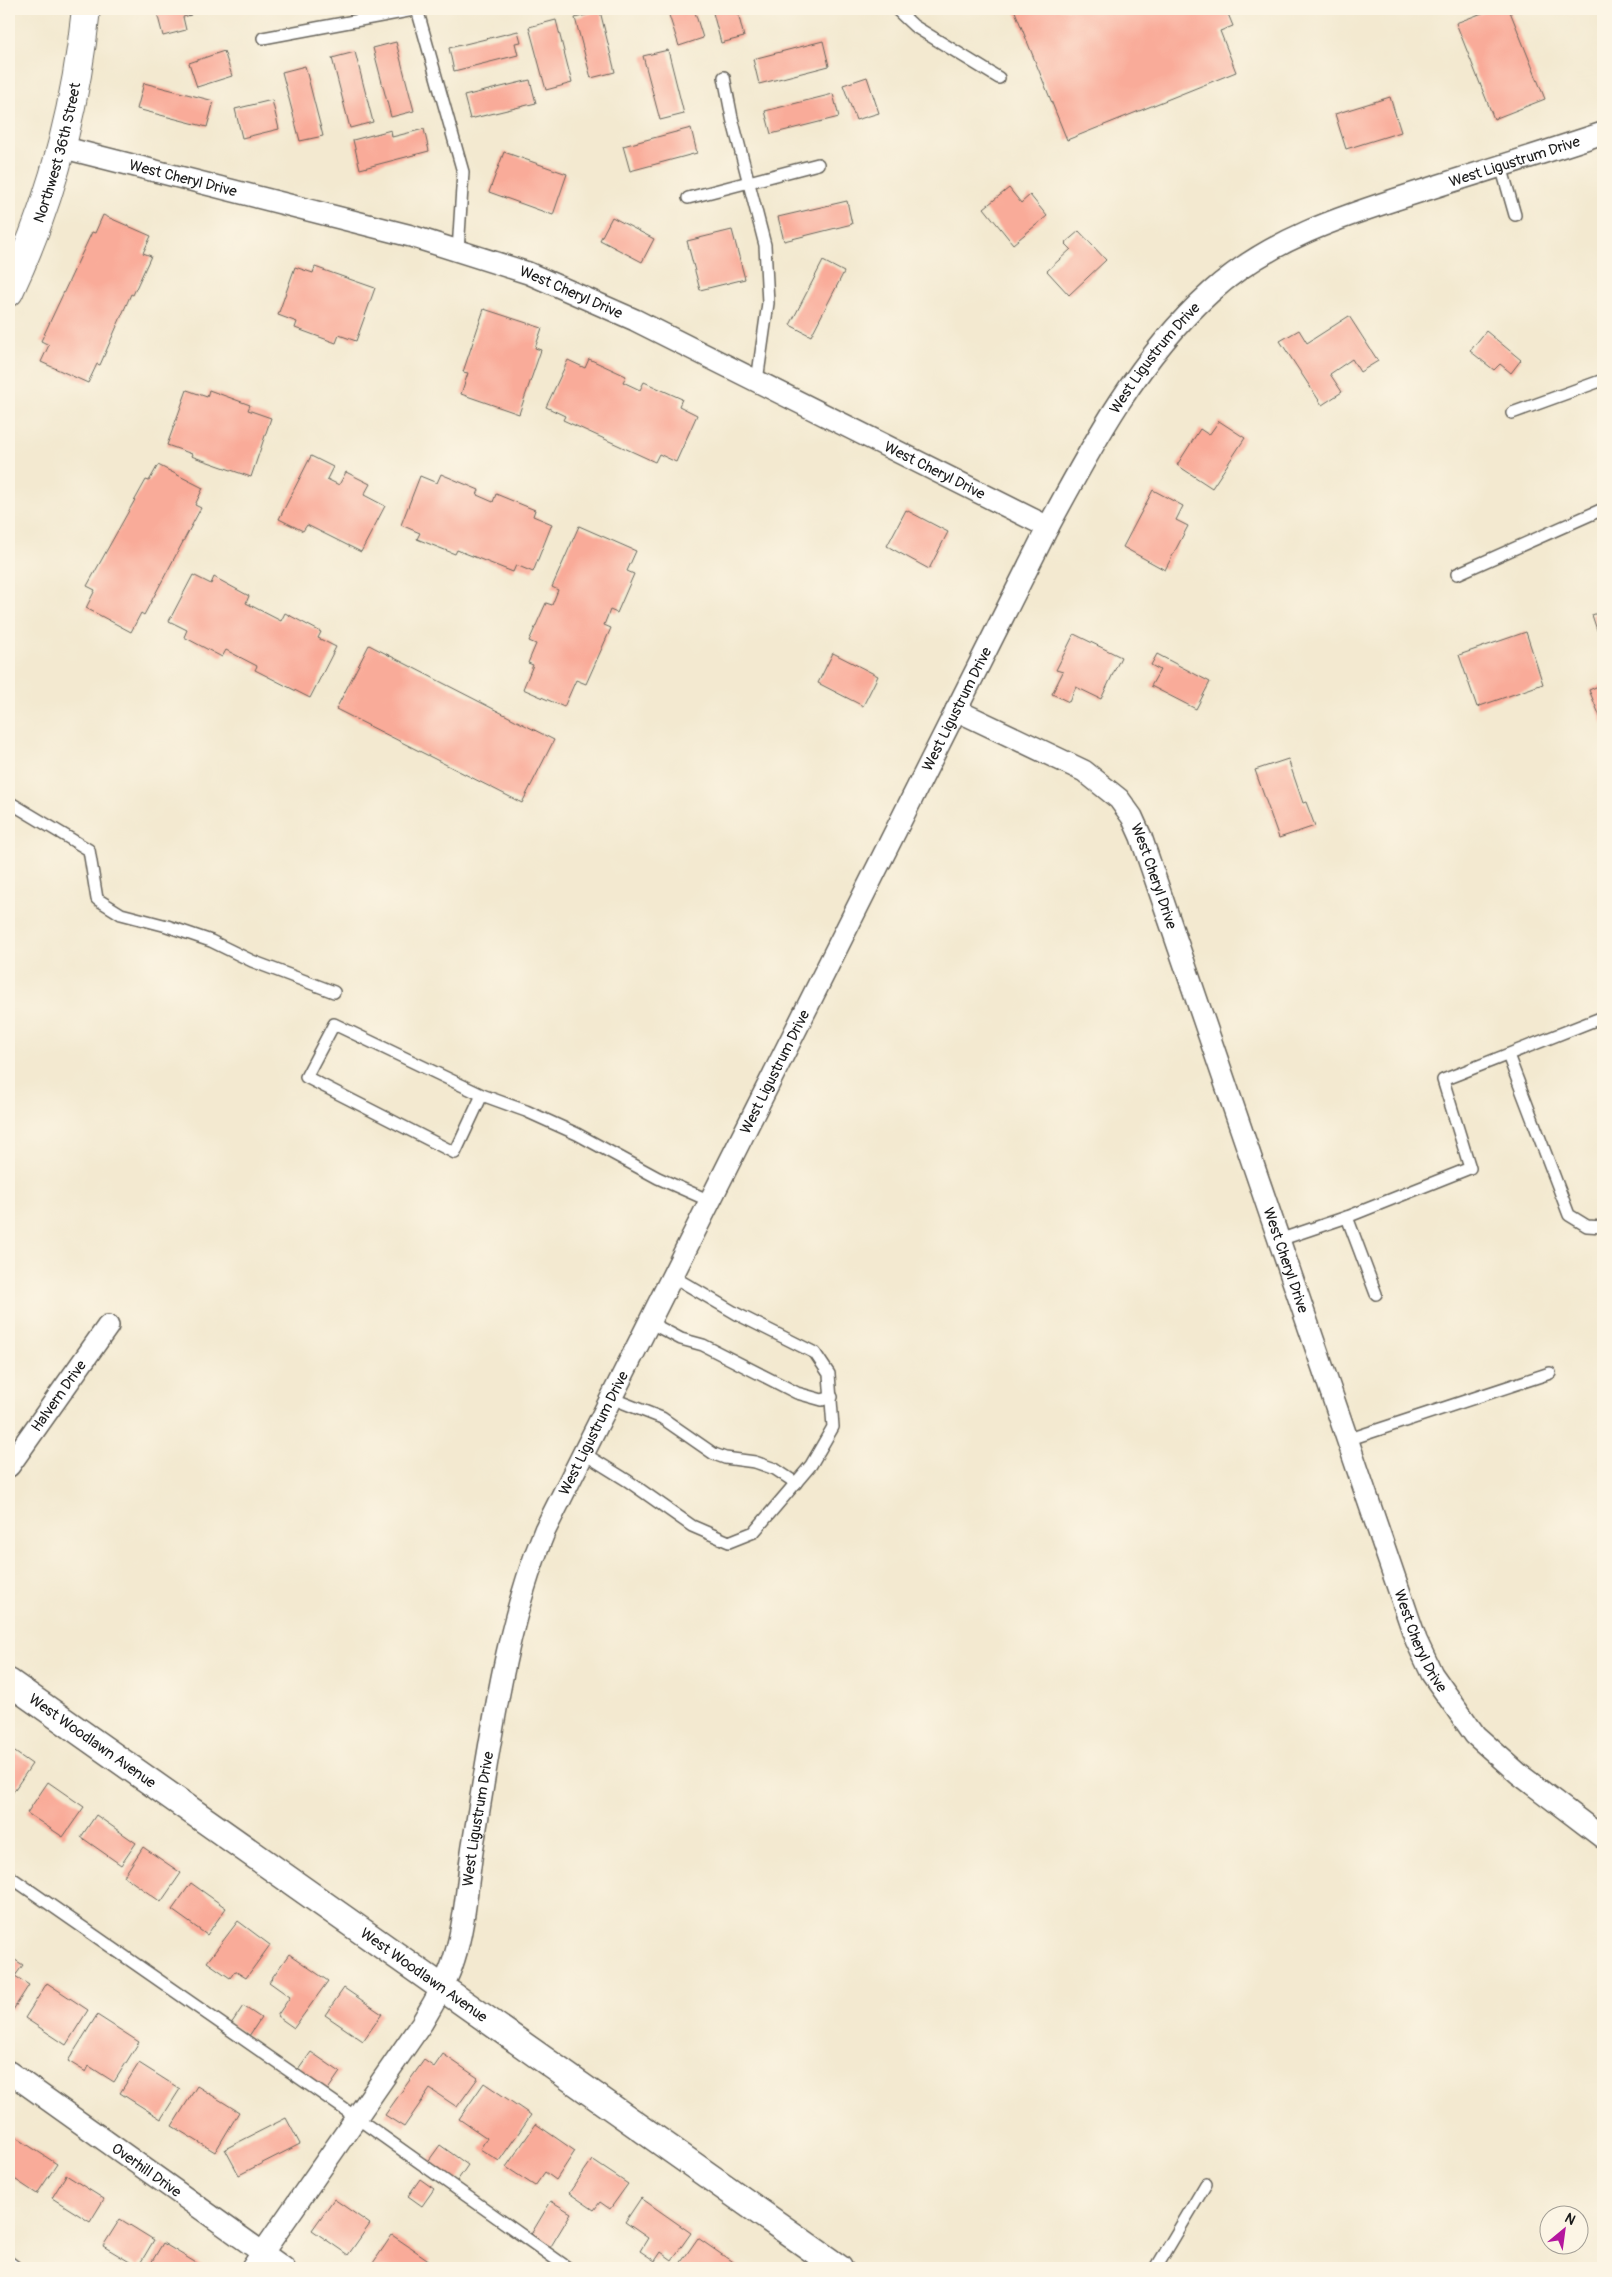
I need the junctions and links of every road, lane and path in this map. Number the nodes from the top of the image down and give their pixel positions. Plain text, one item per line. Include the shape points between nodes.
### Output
1 (86, 9) edge
2 (418, 9) edge
3 (896, 9) edge
4 (263, 38) dead end
5 (724, 76) dead end
6 (999, 78) dead end
7 (1603, 133) edge
8 (62, 147) junction
9 (818, 164) dead end
10 (1501, 166) junction
11 (749, 182) junction
12 (688, 198) dead end
13 (1515, 215) dead end
14 (458, 250) junction
15 (9, 292) edge
16 (1603, 380) edge
17 (757, 381) junction
18 (1512, 413) dead end
19 (1603, 509) edge
20 (1048, 527) junction
21 (1457, 574) dead end
22 (956, 710) junction
23 (9, 802) edge
24 (334, 992) dead end
25 (1603, 1017) edge
26 (1508, 1055) junction
27 (482, 1095) junction
28 (710, 1201) junction
29 (1347, 1217) junction
30 (1603, 1228) edge
31 (1279, 1240) junction
32 (672, 1276) junction
33 (1376, 1294) dead end
34 (649, 1322) junction
35 (108, 1326) dead end
36 (1550, 1373) dead end
37 (832, 1397) junction
38 (611, 1398) junction
39 (1347, 1440) junction
40 (583, 1453) junction
41 (9, 1466) edge
42 (796, 1483) junction
43 (9, 1682) edge
44 (1603, 1838) edge
45 (9, 1876) edge
46 (442, 1989) junction
47 (9, 2072) edge
48 (357, 2118) junction
49 (1206, 2184) dead end
50 (258, 2261) edge
51 (9, 2262) edge
52 (17, 2268) edge
53 (284, 2268) edge
54 (568, 2268) edge
55 (839, 2268) edge
56 (1156, 2268) edge

1 - 8 main road, Northwest 36th Street
2 - 4 lane
2 - 14 lane via 463,172
3 - 6 lane via 914,26
5 - 11 lane
7 - 10 street, West Ligustrum Drive
8 - 14 street, West Cheryl Drive
8 - 15 main road, Northwest 36th Street
9 - 11 lane
10 - 13 lane
10 - 20 street, West Ligustrum Drive via 1340,217 1281,243 1224,282 1174,329 1137,376 1091,446
11 - 12 lane
11 - 17 lane via 765,245 768,303
14 - 17 street, West Cheryl Drive via 528,273 635,320
16 - 18 lane
17 - 20 street, West Cheryl Drive
19 - 21 lane
20 - 22 street, West Ligustrum Drive
22 - 28 street, West Ligustrum Drive
22 - 31 street, West Cheryl Drive via 1084,771 1119,799 1132,817
23 - 24 lane via 89,850 97,899 121,914 211,941 252,961
25 - 26 lane
26 - 29 lane via 1444,1080 1470,1168
26 - 30 lane via 1569,1215 1588,1226
27 - 27 lane via 334,1024 306,1077 455,1153
27 - 28 lane via 577,1134 658,1178
28 - 32 street, West Ligustrum Drive
29 - 31 lane
29 - 33 lane
31 - 39 street, West Cheryl Drive
32 - 34 street, West Ligustrum Drive
32 - 37 lane via 814,1353 829,1374
34 - 37 lane via 681,1339 703,1345 797,1393 822,1400
34 - 38 street, West Ligustrum Drive
35 - 41 street, Halvern Drive
36 - 39 lane
37 - 42 lane via 833,1427 811,1465
38 - 40 street, West Ligustrum Drive
38 - 42 lane via 662,1418 714,1454 755,1462
39 - 44 street, West Cheryl Drive via 1416,1640 1432,1674 1475,1735 1519,1774
40 - 42 lane via 692,1526 729,1542 754,1532
40 - 46 street, West Ligustrum Drive via 544,1530 516,1612 468,1874 461,1929
43 - 46 street, West Woodlawn Avenue
45 - 48 lane
46 - 48 street, West Ligustrum Drive
46 - 55 street, West Woodlawn Avenue
47 - 50 street, Overhill Drive
48 - 50 street, West Ligustrum Drive
48 - 54 lane
49 - 56 lane
50 - 53 street, Overhill Drive
51 - 52 lane

